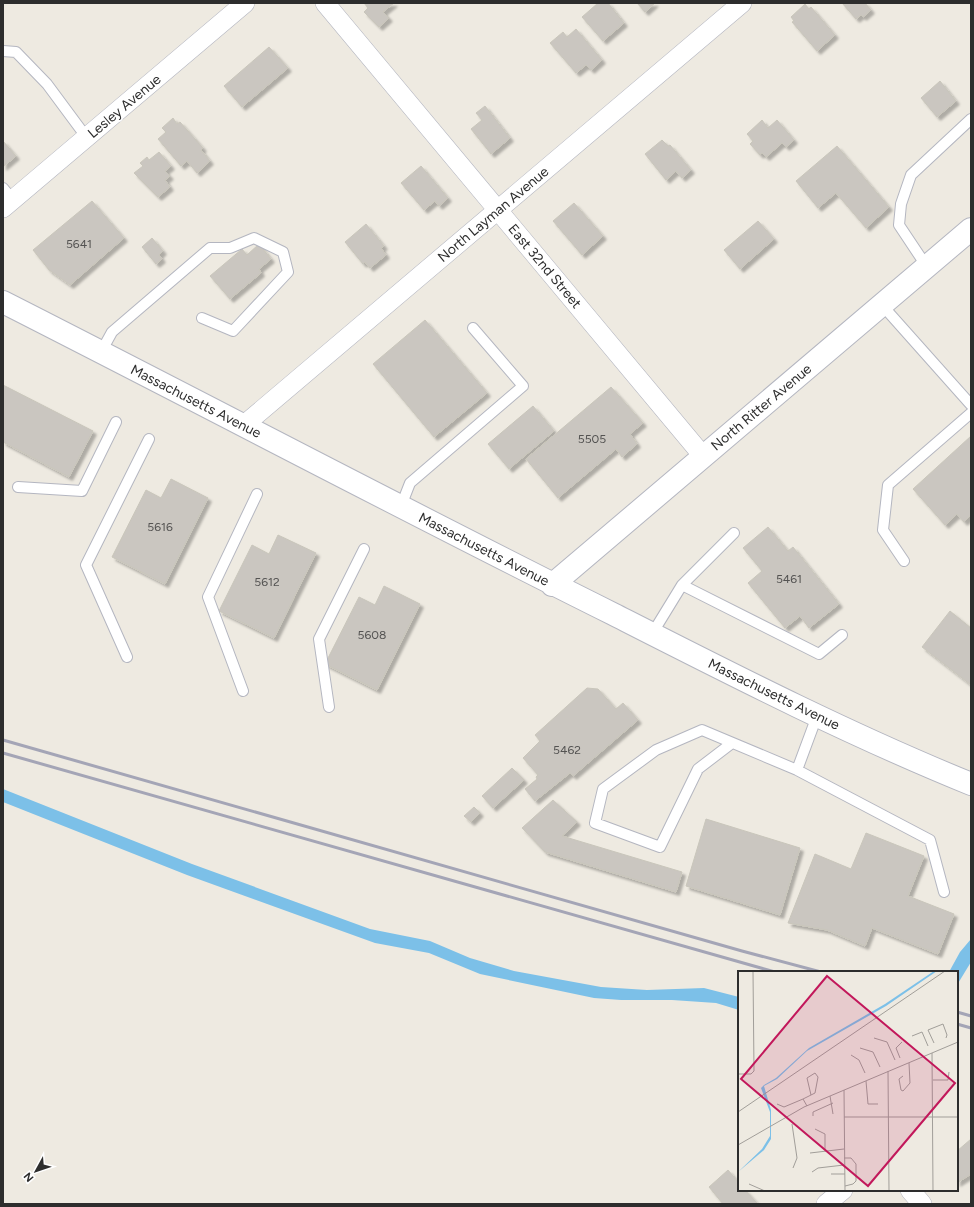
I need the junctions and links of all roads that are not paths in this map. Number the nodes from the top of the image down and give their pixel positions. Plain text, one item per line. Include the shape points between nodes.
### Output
1 (246, 3) edge
2 (325, 3) edge
3 (742, 3) edge
4 (3, 51) edge
5 (971, 119) edge
6 (87, 138) junction
7 (6, 199) edge
8 (498, 209) junction
9 (970, 232) edge
10 (927, 266) junction
11 (3, 302) edge
12 (882, 305) junction
13 (202, 318) dead end
14 (473, 328) dead end
15 (101, 352) junction
16 (971, 405) edge
17 (971, 413) edge
18 (116, 422) dead end
19 (244, 425) junction
20 (149, 438) dead end
21 (703, 456) junction
22 (18, 487) dead end
23 (257, 494) dead end
24 (401, 506) junction
25 (734, 533) dead end
26 (364, 549) dead end
27 (904, 561) dead end
28 (682, 584) junction
29 (552, 585) junction
30 (652, 634) junction
31 (842, 635) dead end
32 (127, 657) dead end
33 (243, 691) dead end
34 (329, 707) dead end
35 (817, 716) junction
36 (732, 743) junction
37 (797, 770) junction
38 (971, 784) edge
39 (944, 892) dead end
40 (842, 1191) edge
41 (911, 1191) edge
42 (826, 1204) edge
43 (922, 1204) edge

1 - 6 street, Lesley Avenue
2 - 8 street, East 32nd Street
3 - 8 street, North Layman Avenue
4 - 6 lane via 16,52 48,84
5 - 10 lane via 911,175 901,204 899,225
6 - 7 street, Lesley Avenue
8 - 19 street, North Layman Avenue
8 - 21 street, East 32nd Street
9 - 10 main road, North Ritter Avenue
10 - 12 main road, North Ritter Avenue
11 - 15 main road, Massachusetts Avenue
12 - 16 lane
12 - 21 main road, North Ritter Avenue
13 - 15 lane via 233,331 288,272 283,252 254,238 230,248 210,248 112,332
14 - 24 lane via 523,386 410,483
15 - 19 main road, Massachusetts Avenue
17 - 27 lane via 888,485 883,530
18 - 22 lane via 82,491
19 - 24 main road, Massachusetts Avenue
20 - 32 lane via 86,565
21 - 29 main road, North Ritter Avenue
23 - 33 lane via 208,597
24 - 29 main road, Massachusetts Avenue
25 - 28 lane
26 - 34 lane via 319,639
28 - 30 lane
28 - 31 lane via 819,654
29 - 30 main road, Massachusetts Avenue
30 - 35 main road, Massachusetts Avenue
35 - 37 lane
35 - 38 main road, Massachusetts Avenue
36 - 36 lane via 702,730 656,750 603,789 595,823 660,847 698,769
36 - 37 lane
37 - 39 lane via 930,840
40 - 42 street
41 - 43 street

